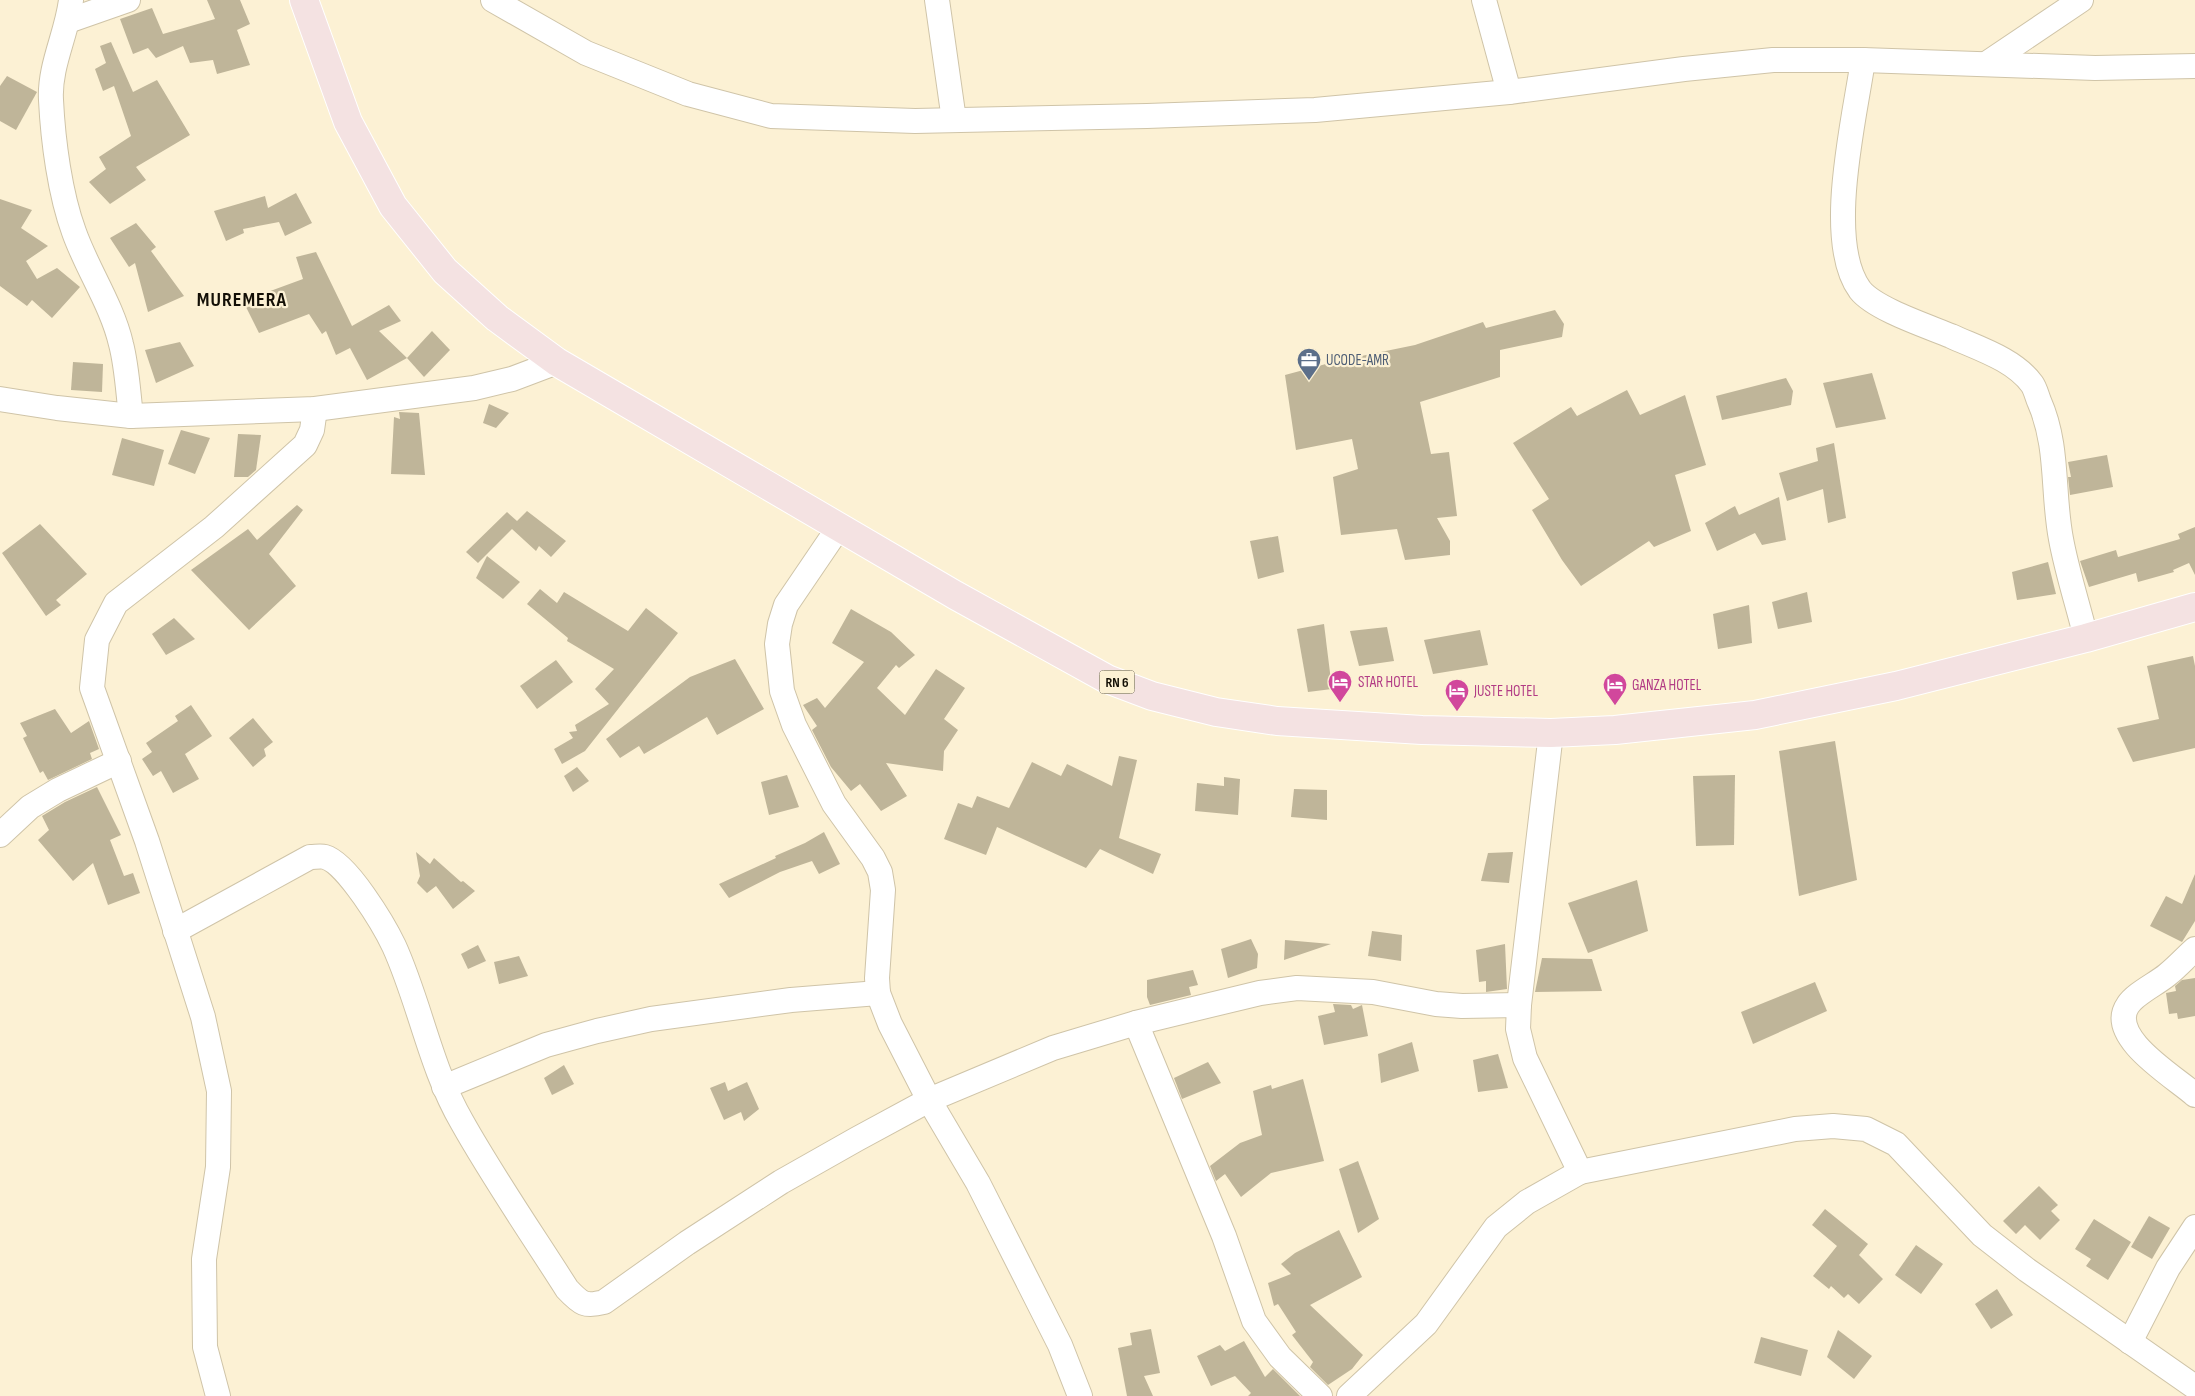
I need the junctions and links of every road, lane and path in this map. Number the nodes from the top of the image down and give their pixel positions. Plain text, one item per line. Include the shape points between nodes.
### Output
1 (128, 0) edge
2 (304, 0) edge
3 (493, 0) edge
4 (937, 0) edge
5 (1484, 0) edge
6 (2081, 0) edge
7 (69, 10) edge
8 (1863, 60) junction
9 (1986, 64) junction
10 (2195, 66) edge
11 (1509, 92) junction
12 (954, 120) junction
13 (557, 362) junction
14 (0, 399) edge
15 (315, 409) junction
16 (131, 416) junction
17 (839, 528) junction
18 (2195, 607) edge
19 (2086, 638) junction
20 (1550, 733) junction
21 (119, 762) junction
22 (0, 835) edge
23 (175, 931) junction
24 (2195, 949) edge
25 (878, 993) junction
26 (1519, 1005) junction
27 (1136, 1023) junction
28 (444, 1087) junction
29 (2195, 1095) edge
30 (929, 1100) junction
31 (1580, 1172) junction
32 (2195, 1227) edge
33 (2130, 1342) junction
34 (2195, 1387) edge
35 (218, 1396) edge
36 (1080, 1396) edge
37 (1320, 1396) edge
38 (1349, 1396) edge

1 - 7 street
2 - 13 main road, RN 6 via 348,122 393,206 445,271 497,318
3 - 12 street via 586,53 688,94 771,116
4 - 12 street
5 - 11 street
6 - 9 street
7 - 16 street via 54,65 51,99 63,194 74,232 121,344
8 - 9 street
8 - 11 street via 1773,60
8 - 19 street via 1842,199 1843,242 1851,270 1861,290 1884,308 1980,349 2013,366 2032,384 2054,452 2060,538
9 - 10 street via 2095,68
11 - 12 street via 1315,110
13 - 15 street via 512,379 474,388
13 - 17 main road, RN 6
14 - 16 street
15 - 16 street
15 - 21 street via 312,430 305,446 214,527 116,603 97,640 92,688
17 - 20 main road, RN 6 via 1107,679 1152,696 1216,712 1277,721 1422,730
17 - 25 street via 786,605 777,644 782,691 794,725 834,804 880,872 883,890
18 - 19 main road, RN 6
19 - 20 main road, RN 6 via 1896,686 1755,715 1614,730
20 - 26 street
21 - 22 street via 58,790 30,807
21 - 23 street
23 - 28 street via 310,857 325,857 336,862 375,911 394,945
23 - 35 street via 203,1017 219,1091 218,1167 204,1260 205,1347
24 - 29 street via 2128,1004 2123,1014 2130,1040
25 - 28 street via 791,1000 651,1019 597,1030 546,1045
25 - 30 street via 890,1024
26 - 27 street via 1462,1006 1373,992 1297,988 1260,993
26 - 31 street via 1518,1029 1525,1058
27 - 30 street via 1054,1048
27 - 37 street via 1224,1236 1254,1321 1280,1357
28 - 30 street via 462,1122 567,1289 579,1302 590,1306 604,1302 688,1242 781,1182
30 - 36 street via 978,1183 1060,1345
31 - 33 street via 1795,1129 1832,1126 1866,1129 1896,1144 1982,1235
31 - 38 street via 1527,1202 1496,1227 1426,1324
32 - 33 street via 2168,1268
33 - 34 street

